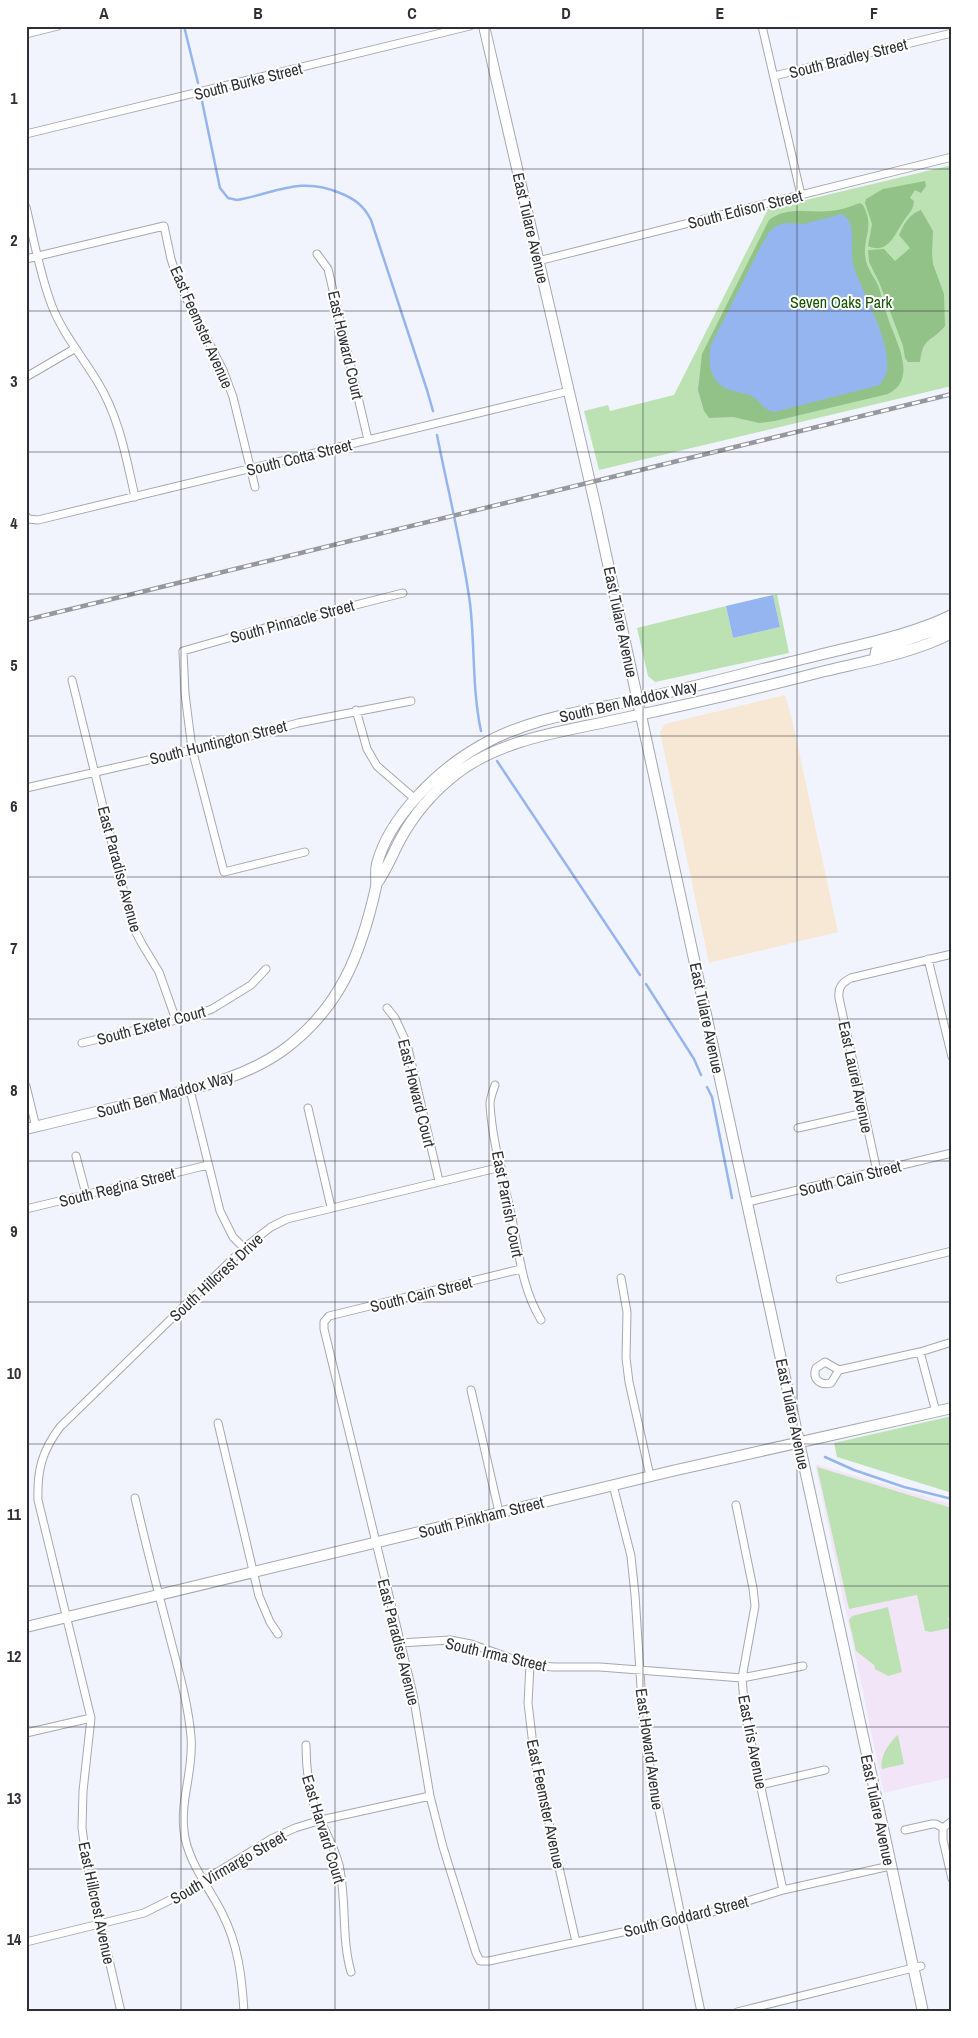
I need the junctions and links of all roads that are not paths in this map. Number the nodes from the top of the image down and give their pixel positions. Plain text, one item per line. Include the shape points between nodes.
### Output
1 (58, 26) edge
2 (470, 26) edge
3 (484, 26) edge
4 (762, 26) edge
5 (952, 33) edge
6 (26, 34) edge
7 (774, 76) junction
8 (26, 134) edge
9 (952, 157) edge
10 (801, 195) junction
11 (26, 207) edge
12 (317, 254) dead end
13 (38, 256) junction
14 (26, 258) edge
15 (538, 261) junction
16 (74, 349) junction
17 (26, 377) edge
18 (569, 391) junction
19 (368, 440) junction
20 (250, 468) junction
21 (255, 488) dead end
22 (135, 497) junction
23 (27, 517) edge
24 (402, 593) dead end
25 (952, 615) edge
26 (952, 624) edge
27 (952, 634) edge
28 (875, 659) junction
29 (72, 680) dead end
30 (637, 700) junction
31 (411, 701) dead end
32 (356, 710) junction
33 (641, 715) junction
34 (192, 749) junction
35 (94, 771) junction
36 (26, 788) edge
37 (416, 799) junction
38 (305, 852) dead end
39 (376, 883) junction
40 (952, 954) edge
41 (928, 959) junction
42 (266, 969) dead end
43 (387, 1008) dead end
44 (176, 1020) junction
45 (82, 1043) dead end
46 (952, 1057) edge
47 (495, 1085) dead end
48 (26, 1086) edge
49 (190, 1090) junction
50 (308, 1108) dead end
51 (864, 1113) junction
52 (31, 1128) edge
53 (798, 1128) dead end
54 (952, 1153) edge
55 (76, 1156) dead end
56 (208, 1165) junction
57 (501, 1167) junction
58 (877, 1171) junction
59 (439, 1181) junction
60 (86, 1194) junction
61 (748, 1202) junction
62 (331, 1208) junction
63 (26, 1209) edge
64 (244, 1248) junction
65 (952, 1251) edge
66 (521, 1269) junction
67 (622, 1278) dead end
68 (840, 1279) dead end
69 (541, 1320) dead end
70 (324, 1322) joint
71 (952, 1342) edge
72 (920, 1352) junction
73 (839, 1370) dead end
74 (471, 1390) dead end
75 (952, 1408) edge
76 (936, 1412) junction
77 (218, 1423) dead end
78 (799, 1443) junction
79 (650, 1476) junction
80 (613, 1485) junction
81 (135, 1498) dead end
82 (736, 1505) dead end
83 (499, 1512) junction
84 (375, 1542) junction
85 (254, 1572) junction
86 (158, 1595) junction
87 (66, 1617) junction
88 (26, 1627) edge
89 (278, 1634) dead end
90 (400, 1643) junction
91 (530, 1665) junction
92 (803, 1666) dead end
93 (640, 1670) junction
94 (742, 1678) junction
95 (91, 1718) junction
96 (26, 1733) edge
97 (306, 1745) dead end
98 (825, 1770) dead end
99 (760, 1785) junction
100 (430, 1796) junction
101 (321, 1820) junction
102 (952, 1820) edge
103 (943, 1828) junction
104 (905, 1830) dead end
105 (890, 1866) junction
106 (952, 1879) edge
107 (204, 1880) junction
108 (783, 1890) junction
109 (682, 1919) junction
110 (101, 1923) junction
111 (26, 1942) edge
112 (576, 1942) junction
113 (480, 1961) joint
114 (917, 1967) junction
115 (351, 1972) dead end
116 (121, 2012) edge
117 (244, 2012) edge
118 (701, 2012) edge
119 (737, 2012) edge
120 (923, 2012) edge

1 - 6 street
2 - 8 street, South Burke Street
3 - 15 street, East Tulare Avenue
4 - 7 street
5 - 7 street, South Bradley Street
7 - 10 street
9 - 10 street, South Edison Street
10 - 15 street, South Edison Street
11 - 13 street
12 - 19 street, East Howard Court via 328,269
13 - 14 street
13 - 16 street via 53,307
13 - 20 street, East Feemster Avenue via 164,226 180,286 223,370 233,397
15 - 18 street, East Tulare Avenue
16 - 17 street
16 - 22 street via 98,382 111,409
18 - 19 street, South Cotta Street
18 - 30 street, East Tulare Avenue
19 - 20 street, South Cotta Street
20 - 21 street, East Feemster Avenue
20 - 22 street, South Cotta Street
22 - 23 street, South Cotta Street via 38,520
24 - 34 street, South Pinnacle Street via 183,651
25 - 30 street, South Ben Maddox Way via 910,632
26 - 28 street via 881,649 876,652
27 - 28 street, South Ben Maddox Way
28 - 33 street, South Ben Maddox Way
29 - 35 street, East Paradise Avenue
30 - 33 street, East Tulare Avenue
30 - 37 street, South Ben Maddox Way via 510,730 450,765
31 - 32 street, South Huntington Street
32 - 34 street, South Huntington Street
32 - 37 street via 367,749 377,766
33 - 39 street, South Ben Maddox Way via 531,739 474,762 449,780 424,805 403,834 387,869
33 - 61 street, East Tulare Avenue
34 - 35 street, South Huntington Street
34 - 38 street via 224,872
35 - 36 street, South Huntington Street
35 - 44 street, East Paradise Avenue via 132,925 159,972
37 - 39 street, South Ben Maddox Way via 385,845 376,866
39 - 49 street, South Ben Maddox Way via 364,937 353,965 315,1020 290,1045 263,1063 232,1078
40 - 41 street
41 - 46 street
41 - 51 street, East Laurel Avenue via 851,978 839,989
42 - 44 street, South Exeter Court via 251,985 226,1002
43 - 59 street, East Howard Court via 407,1044
44 - 45 street, South Exeter Court
47 - 57 street, East Parrish Court via 490,1101
48 - 52 street
49 - 52 street, South Ben Maddox Way
49 - 56 street
50 - 62 street
51 - 53 street
51 - 58 street, East Laurel Avenue
54 - 58 street, South Cain Street
55 - 60 street
56 - 60 street, South Regina Street
56 - 64 street via 220,1211 233,1237
57 - 59 street, South Hillcrest Drive
57 - 66 street, East Parrish Court
58 - 61 street, South Cain Street
59 - 62 street, South Hillcrest Drive
60 - 63 street, South Regina Street
61 - 78 street, East Tulare Avenue
62 - 64 street, South Hillcrest Drive via 271,1226
64 - 87 street, South Hillcrest Drive via 60,1427 48,1443 37,1478 38,1500
65 - 68 street
66 - 69 street, East Parrish Court via 528,1296
66 - 70 street, South Cain Street via 329,1316
67 - 79 street via 629,1382
70 - 84 street, East Paradise Avenue
71 - 72 street
72 - 73 street
72 - 76 street
74 - 83 street
75 - 76 street, South Pinkham Street
76 - 78 street, South Pinkham Street
77 - 85 street
78 - 79 street, South Pinkham Street
78 - 105 street, East Tulare Avenue
79 - 80 street, South Pinkham Street
80 - 83 street, South Pinkham Street
80 - 93 street, East Howard Avenue via 631,1556
81 - 86 street
82 - 94 street, East Iris Avenue via 755,1606
83 - 84 street, South Pinkham Street
84 - 85 street, South Pinkham Street
84 - 90 street, East Paradise Avenue
85 - 86 street, South Pinkham Street
85 - 89 street via 270,1622
86 - 87 street, South Pinkham Street
86 - 107 street via 182,1684 192,1738 184,1831 188,1849
87 - 88 street, South Pinkham Street
87 - 95 street, East Hillcrest Avenue
90 - 91 street, South Irma Street via 450,1640
90 - 100 street, East Paradise Avenue via 420,1731
91 - 93 street, South Irma Street
91 - 112 street, East Feemster Avenue via 528,1703 535,1762
92 - 94 street, South Irma Street
93 - 94 street, South Irma Street
93 - 109 street, East Howard Avenue via 649,1762
94 - 99 street, East Iris Avenue via 745,1714
95 - 96 street
95 - 110 street, East Hillcrest Avenue via 82,1828
97 - 101 street, East Harvard Court via 306,1771
98 - 99 street
99 - 108 street, East Iris Avenue
100 - 101 street, South Virmargo Street
100 - 113 street, East Paradise Avenue via 442,1847
101 - 107 street, South Virmargo Street via 272,1839
101 - 115 street, East Harvard Court via 339,1865 346,1918 345,1947
102 - 103 street
103 - 104 street, East Tulare Avenue via 932,1824
103 - 106 street
105 - 108 street, South Goddard Street
105 - 114 street, East Tulare Avenue
107 - 110 street, South Virmargo Street via 144,1913
107 - 117 street via 223,1914 235,1946 242,1977
108 - 109 street, South Goddard Street
109 - 112 street, South Goddard Street
109 - 118 street, East Howard Avenue
110 - 111 street, South Virmargo Street
110 - 116 street, East Hillcrest Avenue
112 - 113 street, South Goddard Street
114 - 119 street
114 - 120 street, East Tulare Avenue

